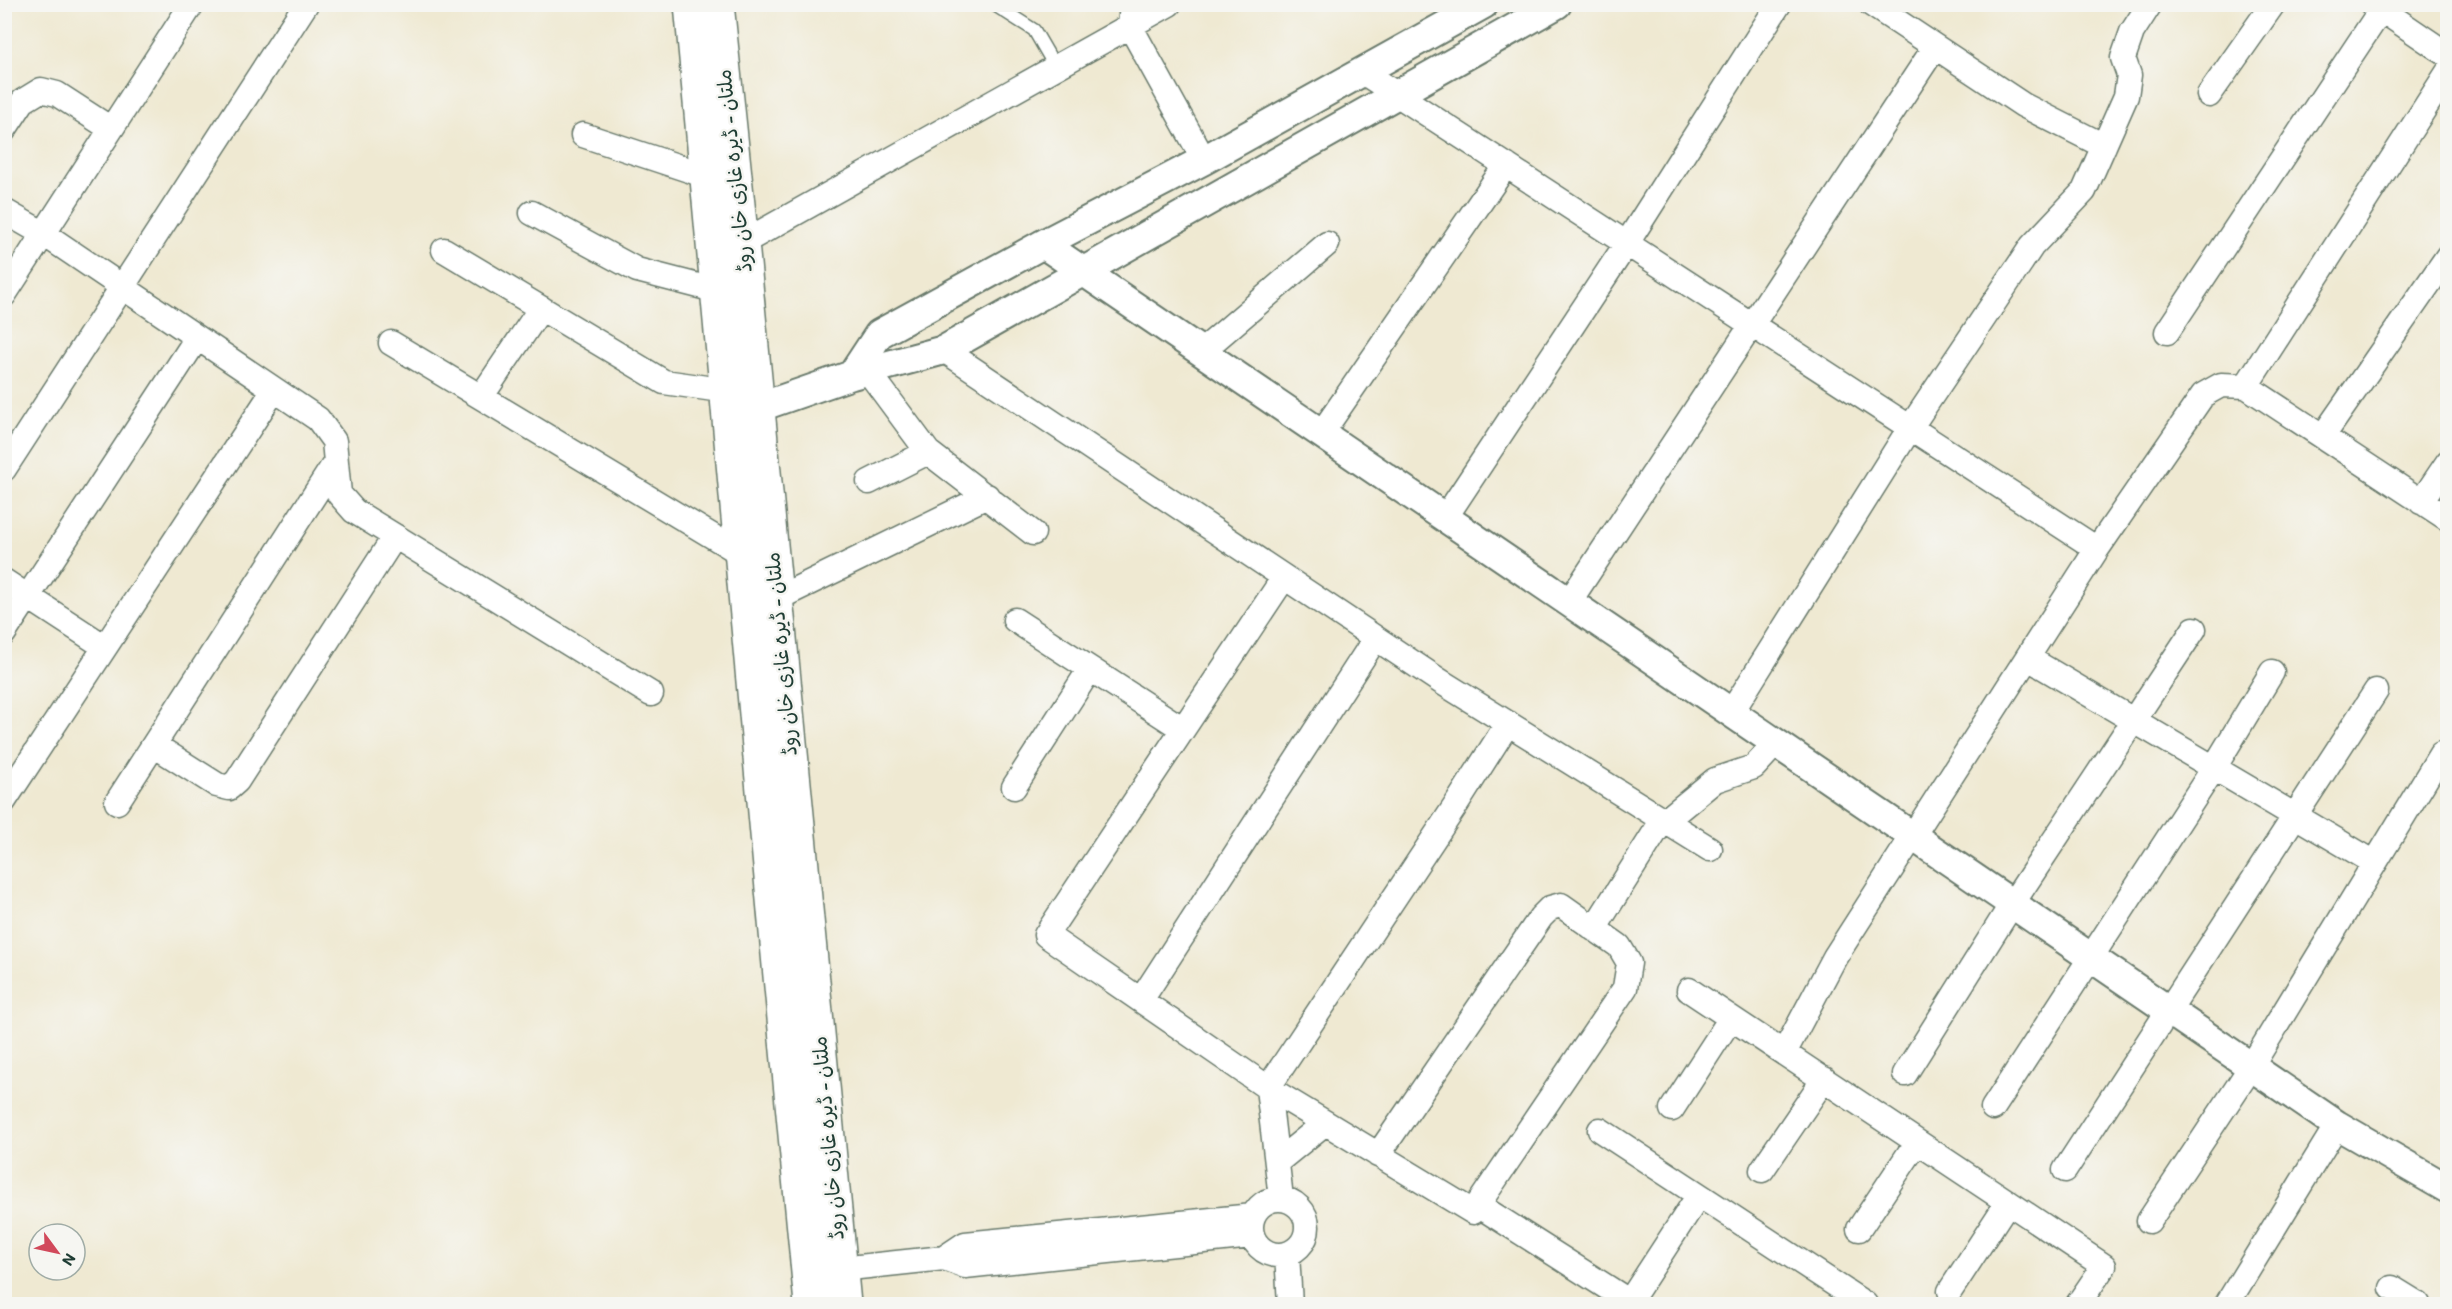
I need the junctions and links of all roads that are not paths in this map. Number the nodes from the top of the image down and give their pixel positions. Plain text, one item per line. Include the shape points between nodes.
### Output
1 (192, 4) edge
2 (306, 4) edge
3 (691, 4) edge
4 (717, 4) edge
5 (993, 4) edge
6 (1169, 4) edge
7 (1484, 4) edge
8 (1557, 4) edge
9 (1779, 4) edge
10 (1871, 4) edge
11 (2150, 4) edge
12 (2274, 4) edge
13 (2380, 6) edge
14 (1131, 15) edge
15 (1935, 47) junction
16 (2448, 55) edge
17 (1056, 68) junction
18 (2448, 72) edge
19 (1364, 73) junction
20 (1398, 95) junction
21 (2209, 95) dead end
22 (111, 129) junction
23 (4, 130) edge
24 (583, 135) dead end
25 (2104, 146) junction
26 (1204, 160) junction
27 (1506, 165) junction
28 (707, 176) junction
29 (4, 211) edge
30 (531, 213) dead end
31 (44, 234) junction
32 (742, 243) junction
33 (1627, 243) junction
34 (1043, 244) junction
35 (1327, 244) dead end
36 (444, 250) dead end
37 (2448, 255) edge
38 (1084, 272) junction
39 (123, 287) junction
40 (2438, 289) edge
41 (718, 291) junction
42 (4, 295) edge
43 (541, 308) junction
44 (1753, 325) junction
45 (2168, 332) dead end
46 (197, 338) junction
47 (391, 343) dead end
48 (944, 350) junction
49 (1201, 352) junction
50 (860, 373) junction
51 (2247, 386) junction
52 (274, 390) junction
53 (728, 391) junction
54 (481, 397) junction
55 (758, 408) junction
56 (1910, 428) junction
57 (1321, 434) junction
58 (2323, 436) junction
59 (928, 452) junction
60 (2448, 462) edge
61 (335, 463) junction
62 (4, 469) edge
63 (869, 482) dead end
64 (987, 496) junction
65 (2421, 502) junction
66 (1445, 518) junction
67 (2448, 519) edge
68 (1033, 533) dead end
69 (395, 536) junction
70 (2097, 549) junction
71 (742, 554) junction
72 (1283, 579) junction
73 (4, 581) edge
74 (28, 597) junction
75 (776, 598) junction
76 (1569, 602) junction
77 (1015, 620) dead end
78 (2194, 629) dead end
79 (4, 633) edge
80 (1376, 639) junction
81 (105, 647) junction
82 (2028, 658) junction
83 (1090, 669) junction
84 (2272, 672) dead end
85 (2376, 691) dead end
86 (651, 694) dead end
87 (1731, 712) junction
88 (2133, 720) junction
89 (1508, 723) junction
90 (1183, 729) junction
91 (1776, 743) junction
92 (154, 745) junction
93 (2441, 754) dead end
94 (2214, 768) junction
95 (1014, 788) dead end
96 (4, 801) edge
97 (117, 802) dead end
98 (2295, 816) junction
99 (1666, 820) junction
100 (1913, 837) junction
101 (1710, 849) dead end
102 (2374, 862) junction
103 (2012, 904) junction
104 (1594, 929) junction
105 (2091, 958) junction
106 (1689, 990) dead end
107 (1141, 1000) junction
108 (2168, 1011) junction
109 (1731, 1018) junction
110 (1784, 1053) junction
111 (2251, 1067) junction
112 (1905, 1074) dead end
113 (1824, 1079) junction
114 (1268, 1088) junction
115 (1993, 1108) dead end
116 (1672, 1109) dead end
117 (825, 1114) junction
118 (793, 1118) junction
119 (1325, 1123) junction
120 (2337, 1125) junction
121 (1600, 1130) dead end
122 (1917, 1142) junction
123 (1378, 1155) junction
124 (1277, 1162) junction
125 (1762, 1170) dead end
126 (2065, 1170) dead end
127 (2448, 1189) edge
128 (1699, 1195) junction
129 (1281, 1198) junction
130 (2008, 1202) junction
131 (1478, 1205) junction
132 (2149, 1221) dead end
133 (1252, 1226) junction
134 (1859, 1229) dead end
135 (1287, 1254) junction
136 (840, 1269) junction
137 (2392, 1288) dead end
138 (1950, 1291) dead end
139 (1629, 1303) edge
140 (811, 1305) edge
141 (844, 1305) edge
142 (1290, 1305) edge
143 (1865, 1305) edge
144 (2078, 1305) edge
145 (2227, 1305) edge
146 (2418, 1305) edge

1 - 22 street
2 - 39 street
3 - 28 highway, ملتان - ڈیرہ غازی خان روڈ
4 - 32 highway, ملتان - ڈیرہ غازی خان روڈ
5 - 17 lane via 1034,30
6 - 14 street
7 - 19 street
8 - 20 street
9 - 33 street
10 - 15 street
11 - 25 street via 2132,32 2123,58 2129,75 2126,96
12 - 21 street
13 - 16 street
13 - 45 street
14 - 17 street
14 - 26 street
15 - 25 street via 2023,105
15 - 44 street
17 - 32 street
18 - 51 street
19 - 20 street
19 - 26 street
20 - 27 street
20 - 38 street
22 - 23 street via 57,94 41,90 23,101
22 - 31 street
24 - 28 street
25 - 56 street via 2084,191 2032,246
26 - 34 street
27 - 33 street
27 - 57 street
28 - 41 highway, ملتان - ڈیرہ غازی خان روڈ
29 - 31 street
30 - 41 street via 637,270
31 - 39 street
31 - 42 street
32 - 55 highway, ملتان - ڈیرہ غازی خان روڈ
33 - 44 street
33 - 66 street
34 - 38 street
34 - 50 street via 879,334
35 - 49 street
36 - 43 street
37 - 40 street
38 - 48 street
38 - 49 street
39 - 46 street
39 - 62 street
40 - 58 street
41 - 53 highway, ملتان - ڈیرہ غازی خان روڈ
43 - 53 street via 664,382
43 - 54 street
44 - 56 street
44 - 76 street
46 - 52 street
46 - 74 street
47 - 54 street
48 - 50 street
48 - 72 street
49 - 57 street
50 - 55 street
50 - 59 street
51 - 58 street
51 - 70 street via 2221,385 2203,394
52 - 61 street via 318,419 334,441
52 - 81 street
53 - 71 highway, ملتان - ڈیرہ غازی خان روڈ
54 - 71 street
55 - 75 highway, ملتان - ڈیرہ غازی خان روڈ
56 - 70 street
56 - 87 street
57 - 66 street
58 - 65 street
59 - 63 street
59 - 64 street
60 - 65 street
61 - 69 street via 339,494 354,511
61 - 92 street
64 - 68 street
64 - 75 street
65 - 67 street
66 - 76 street
69 - 86 street
69 - 92 street via 229,788 217,785
70 - 82 street
71 - 118 highway, ملتان - ڈیرہ غازی خان روڈ
72 - 80 street
72 - 90 street
73 - 74 street
74 - 79 street
74 - 81 street
75 - 117 highway, ملتان - ڈیرہ غازی خان روڈ
76 - 87 street
77 - 83 street
78 - 88 street
80 - 89 street
80 - 107 street
81 - 96 street
82 - 88 street
82 - 100 street
83 - 90 street
83 - 95 street
84 - 94 street
85 - 98 street
87 - 91 street
88 - 94 street
88 - 103 street
89 - 99 street
89 - 114 street
90 - 107 street via 1046,935
91 - 99 street via 1754,767 1715,780
91 - 100 street
92 - 97 street
93 - 102 street
94 - 98 street
94 - 105 street
98 - 102 street
98 - 108 street
99 - 101 street
99 - 104 street
100 - 103 street
100 - 110 street via 1835,957
102 - 111 street
103 - 105 street
103 - 112 street
104 - 123 street via 1561,906 1550,908 1541,917
104 - 131 street via 1619,946 1629,963 1625,988
105 - 108 street
105 - 115 street
106 - 109 street
107 - 114 street
108 - 111 street
108 - 126 street
109 - 110 street
109 - 116 street
110 - 113 street
111 - 120 street
111 - 132 street
113 - 122 street
113 - 125 street
114 - 119 street
114 - 124 street
117 - 118 highway
117 - 136 highway, ملتان - ڈیرہ غازی خان روڈ
118 - 140 highway, ملتان - ڈیرہ غازی خان روڈ
119 - 123 street
119 - 124 street
120 - 127 street
120 - 145 street
121 - 128 street
122 - 130 street
122 - 134 street
123 - 131 street via 1473,1212
124 - 129 street
128 - 139 street
128 - 143 street
129 - 133 street via 1259,1206
129 - 135 street via 1292,1201 1307,1218 1305,1240
130 - 138 street
130 - 144 street via 2104,1266
131 - 139 street
133 - 135 street via 1258,1246 1276,1255
133 - 136 street via 965,1266 944,1258
135 - 142 street
136 - 141 highway, ملتان - ڈیرہ غازی خان روڈ
137 - 146 street

